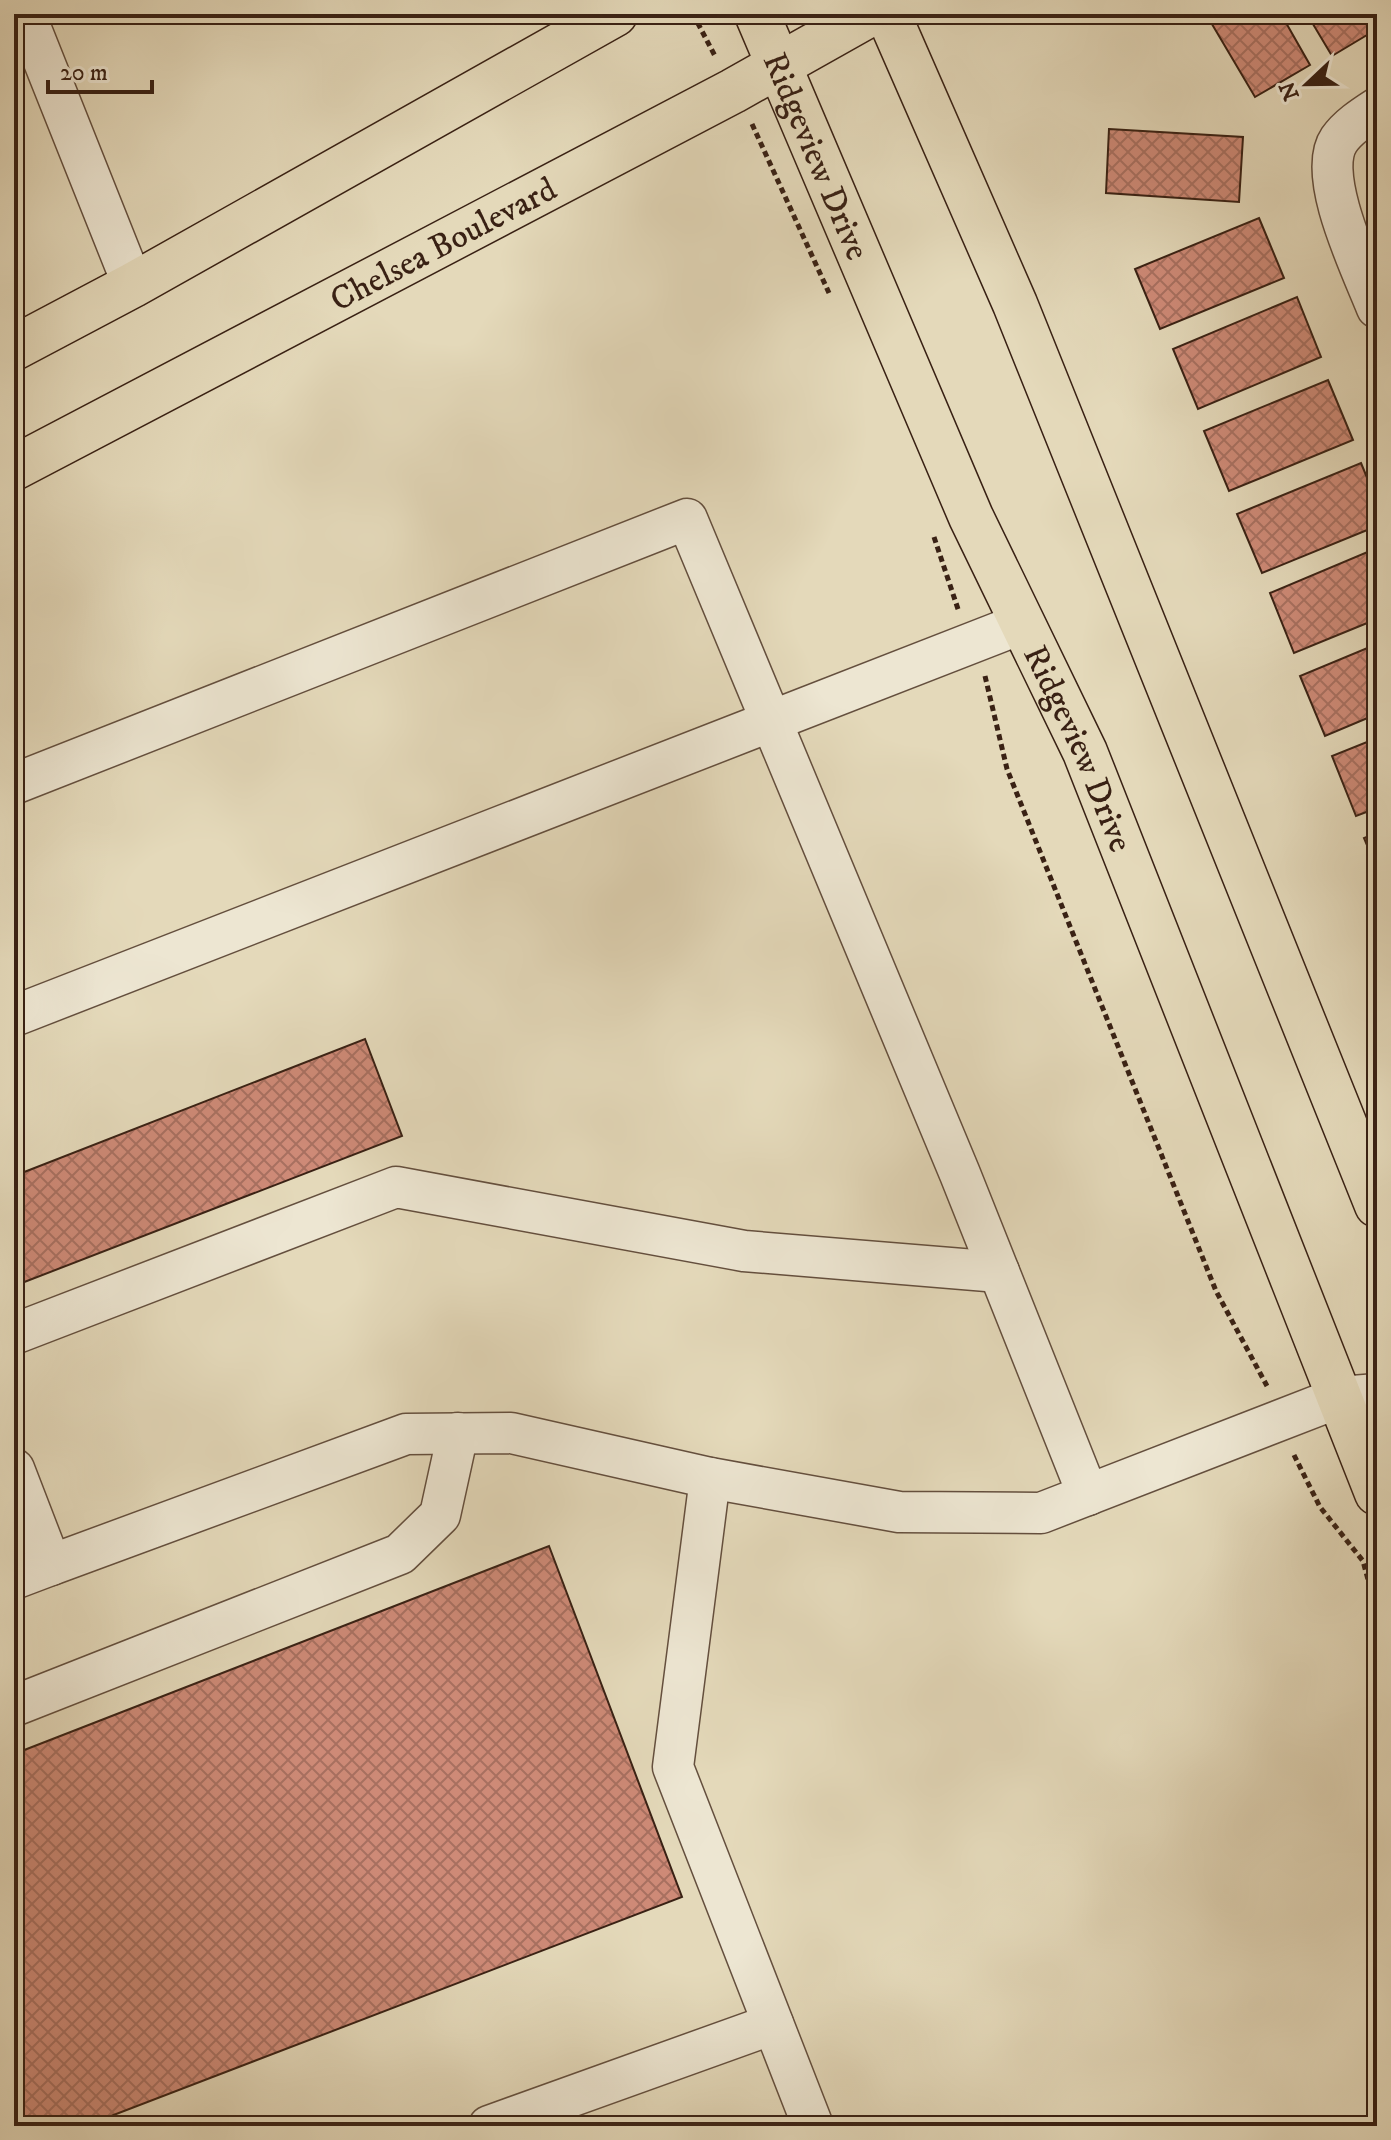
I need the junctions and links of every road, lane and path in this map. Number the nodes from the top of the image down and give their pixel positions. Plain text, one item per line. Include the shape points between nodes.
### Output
1 (25, 14) edge
2 (615, 14) edge
3 (693, 14) edge
4 (757, 14) edge
5 (870, 14) edge
6 (888, 14) edge
7 (777, 66) junction
8 (733, 91) junction
9 (1377, 108) edge
10 (133, 285) junction
11 (831, 297) dead end
12 (1377, 308) edge
13 (14, 348) edge
14 (14, 468) edge
15 (931, 526) dead end
16 (1023, 623) junction
17 (971, 643) junction
18 (772, 721) junction
19 (14, 784) edge
20 (14, 1016) edge
21 (1377, 1205) edge
22 (999, 1272) junction
23 (14, 1334) edge
24 (1377, 1369) edge
25 (1358, 1396) edge
26 (1279, 1421) junction
27 (458, 1433) junction
28 (14, 1469) edge
29 (710, 1478) junction
30 (1377, 1493) edge
31 (1088, 1495) junction
32 (51, 1565) junction
33 (14, 1579) edge
34 (1377, 1613) edge
35 (14, 1706) edge
36 (773, 2024) junction
37 (489, 2126) edge
38 (813, 2126) edge

1 - 10 street
2 - 10 main road
3 - 8 path
4 - 7 main road, Ridgeview Drive
5 - 7 main road, Chelsea Boulevard
6 - 21 main road via 1015,304
7 - 8 main road, Chelsea Boulevard
7 - 16 main road, Ridgeview Drive via 971,517
8 - 11 path
8 - 14 main road, Chelsea Boulevard
9 - 12 street via 1337,143 1332,174 1338,210
10 - 13 main road
15 - 17 path
16 - 17 street
16 - 25 main road, Ridgeview Drive via 1085,752
17 - 18 street
17 - 26 path via 990,689 1007,769 1216,1291 1266,1382
18 - 19 street via 687,519
18 - 20 street
18 - 22 street
22 - 23 street via 744,1251 396,1187
22 - 31 street
24 - 25 street
25 - 26 street
25 - 30 main road, Ridgeview Drive
26 - 31 street
26 - 34 path via 1320,1507 1363,1561
27 - 29 street via 511,1433
27 - 32 street via 406,1434
27 - 35 street via 440,1515 400,1554
28 - 32 street
29 - 31 street via 899,1512 1041,1513
29 - 36 street via 673,1767
32 - 33 street
36 - 37 street
36 - 38 street

